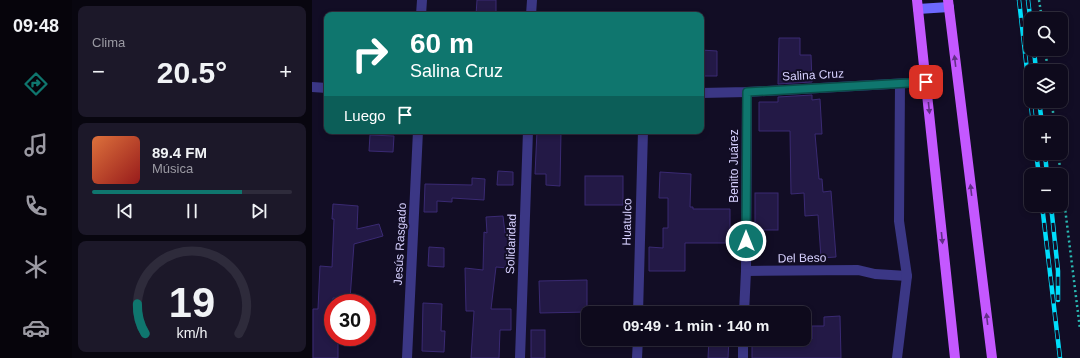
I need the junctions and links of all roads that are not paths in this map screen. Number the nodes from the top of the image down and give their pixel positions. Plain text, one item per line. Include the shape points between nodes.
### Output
1 (422, 0) edge
2 (532, 0) edge
3 (948, 4) edge
4 (918, 5) edge
5 (422, 12) edge
6 (531, 12) edge
7 (926, 82) junction
8 (900, 84) junction
9 (312, 87) edge
10 (324, 88) edge
11 (747, 92) junction
12 (704, 93) edge
13 (418, 134) edge
14 (528, 134) edge
15 (642, 134) edge
16 (746, 271) junction
17 (907, 276) junction
18 (638, 306) edge
19 (744, 306) edge
20 (638, 346) edge
21 (743, 346) edge
22 (407, 358) edge
23 (520, 358) edge
24 (638, 358) edge
25 (742, 358) edge
26 (897, 358) edge
27 (955, 358) edge
28 (992, 358) edge

1 - 5 street
2 - 6 street
3 - 4 main road
28 -> 3 main road
4 - 7 main road
7 - 8 street, Salina Cruz
7 -> 27 main road
8 - 11 street, Salina Cruz
8 - 17 street via 899,221
9 - 10 street
11 - 12 street, Salina Cruz
11 - 16 street, Benito Juárez
13 - 22 street, Jesús Rasgado
14 - 23 street, Solidaridad
15 - 18 street, Huatulco
16 - 17 street, Del Beso via 858,270
16 - 19 street, Benito Juárez
17 - 26 street
20 - 24 street
21 - 25 street

